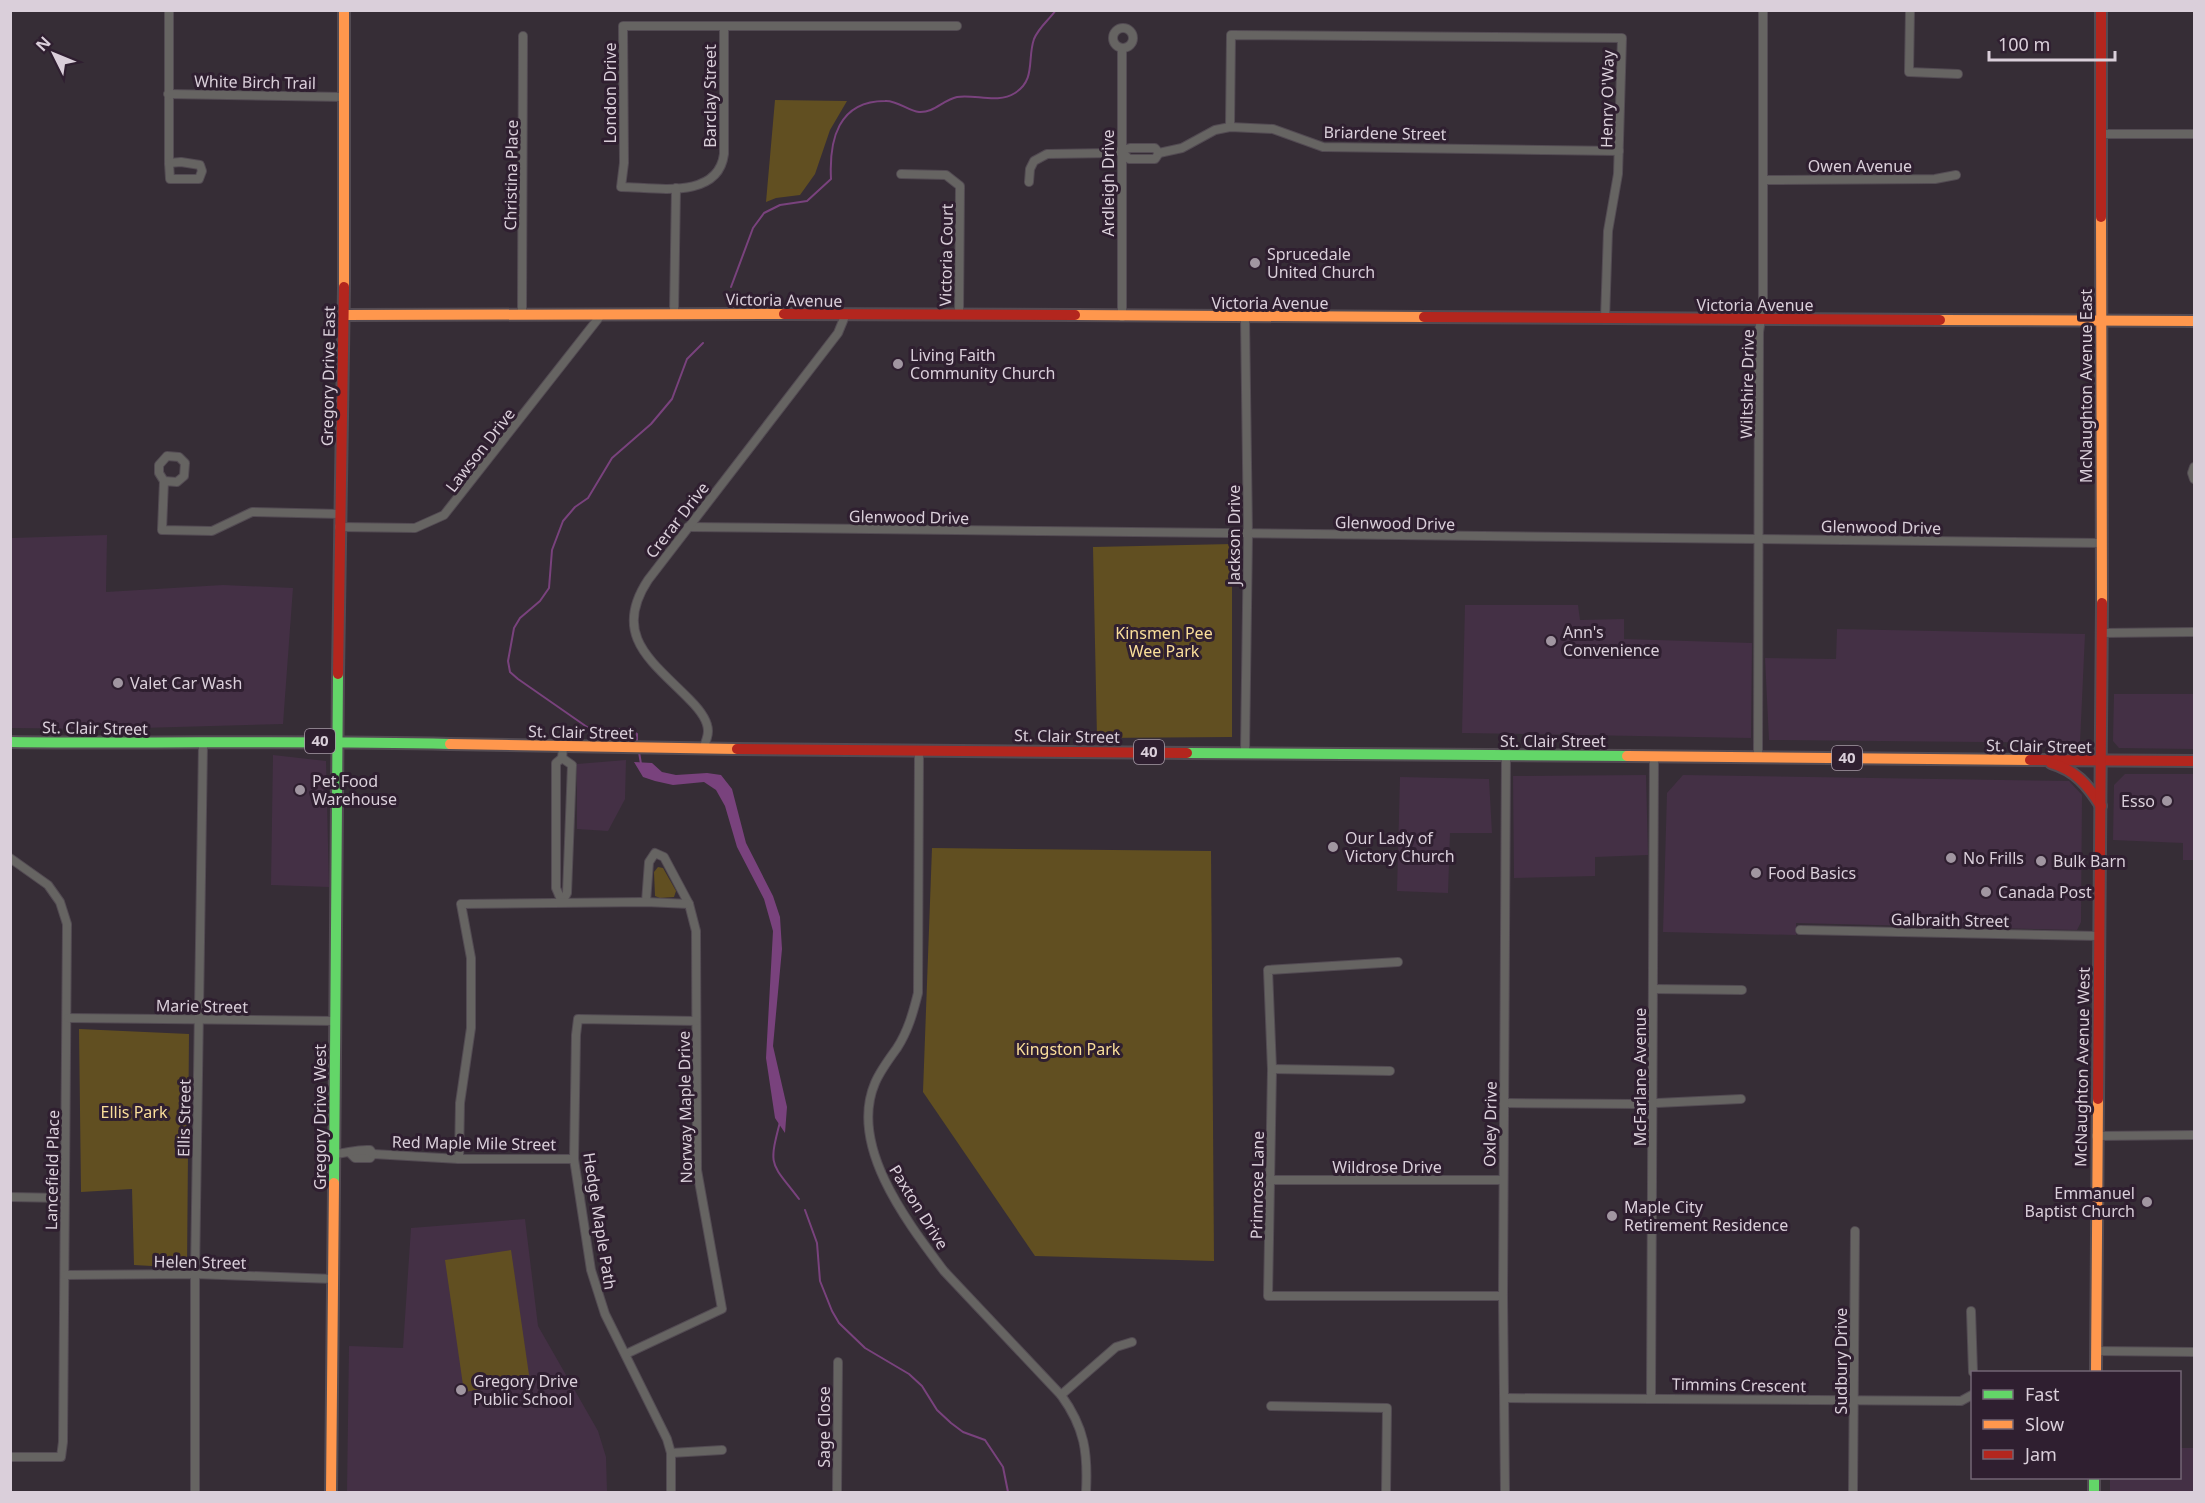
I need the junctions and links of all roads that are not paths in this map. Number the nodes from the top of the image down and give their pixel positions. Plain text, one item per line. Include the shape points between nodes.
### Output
1 (169, 10) edge
2 (344, 10) edge
3 (1763, 10) edge
4 (1910, 10) edge
5 (2101, 10) edge
6 (957, 26) dead end
7 (724, 28) junction
8 (524, 36) dead end
9 (1122, 48) dead end
10 (1958, 74) dead end
11 (168, 94) junction
12 (343, 98) junction
13 (1230, 128) junction
14 (2101, 134) junction
15 (2194, 134) edge
16 (1619, 151) junction
17 (1122, 152) junction
18 (169, 163) dead end
19 (901, 174) dead end
20 (1956, 175) dead end
21 (1764, 180) junction
22 (1029, 182) dead end
23 (676, 188) junction
24 (674, 313) junction
25 (522, 314) junction
26 (344, 315) junction
27 (601, 315) junction
28 (959, 315) junction
29 (845, 316) junction
30 (1122, 317) junction
31 (1245, 318) junction
32 (1605, 319) junction
33 (1761, 320) junction
34 (2101, 321) junction
35 (2194, 321) edge
36 (2194, 467) edge
37 (2194, 479) edge
38 (164, 480) dead end
39 (340, 514) junction
40 (339, 527) junction
41 (688, 528) junction
42 (1248, 535) junction
43 (1760, 539) junction
44 (2102, 543) junction
45 (2194, 632) edge
46 (2102, 633) junction
47 (338, 741) junction
48 (10, 742) edge
49 (203, 744) junction
50 (703, 749) junction
51 (919, 750) junction
52 (1245, 752) junction
53 (562, 753) junction
54 (1506, 756) junction
55 (1654, 756) junction
56 (1758, 758) junction
57 (2039, 760) junction
58 (2100, 762) junction
59 (2194, 762) edge
60 (2101, 806) junction
61 (10, 858) edge
62 (562, 902) junction
63 (646, 902) junction
64 (689, 904) junction
65 (1800, 930) dead end
66 (2099, 936) junction
67 (1398, 963) dead end
68 (1653, 989) junction
69 (1742, 990) dead end
70 (68, 1018) junction
71 (199, 1019) junction
72 (335, 1021) junction
73 (696, 1021) junction
74 (1272, 1069) junction
75 (1390, 1071) dead end
76 (1741, 1099) dead end
77 (1504, 1103) junction
78 (1652, 1103) junction
79 (2194, 1135) edge
80 (2096, 1136) junction
81 (335, 1154) junction
82 (459, 1159) junction
83 (574, 1159) junction
84 (1271, 1180) junction
85 (1503, 1180) junction
86 (10, 1197) edge
87 (63, 1198) junction
88 (1855, 1231) dead end
89 (195, 1274) junction
90 (65, 1275) junction
91 (334, 1279) junction
92 (1503, 1296) junction
93 (1971, 1311) dead end
94 (1132, 1342) dead end
95 (2096, 1351) junction
96 (2194, 1352) edge
97 (626, 1354) junction
98 (838, 1362) dead end
99 (1973, 1371) edge
100 (2096, 1371) edge
101 (1061, 1395) junction
102 (1971, 1396) edge
103 (1651, 1397) junction
104 (1504, 1398) junction
105 (1854, 1401) junction
106 (1272, 1406) dead end
107 (722, 1450) dead end
108 (672, 1453) junction
109 (10, 1457) edge
110 (195, 1492) edge
111 (332, 1492) edge
112 (671, 1492) edge
113 (837, 1492) edge
114 (1086, 1492) edge
115 (1386, 1492) edge
116 (1505, 1492) edge
117 (1854, 1492) edge

1 - 11 street
2 - 12 main road, Gregory Drive East
3 - 21 street, Wiltshire Drive
4 - 10 street via 1909,72
5 - 14 main road, McNaughton Avenue East
6 - 7 street, London Drive
7 - 23 street, Barclay Street via 723,159 710,180 696,187
7 - 23 street, London Drive via 623,26 621,187
8 - 25 street, Christina Place
9 - 17 street, Ardleigh Drive
11 - 12 street, White Birch Trail
11 - 18 street
12 - 26 main road, Gregory Drive East
13 - 16 street, Briardene Street via 1273,129 1323,147
13 - 16 street, Henry O'Way via 1231,35 1622,38
13 - 17 street, Briardene Street via 1215,130 1182,148 1160,153 1155,148 1127,148
14 - 15 street
14 - 34 main road, McNaughton Avenue East
16 - 32 street, Henry O'Way via 1618,184 1608,231
17 - 22 street via 1040,156 1030,169
17 - 30 street, Ardleigh Drive
19 - 28 street, Victoria Court via 946,175 960,186
20 - 21 street, Owen Avenue via 1935,179
21 - 33 street, Wiltshire Drive
23 - 24 street
24 - 27 main road, Victoria Avenue
24 - 29 main road, Victoria Avenue
25 - 26 main road, Victoria Avenue
25 - 27 main road, Victoria Avenue
26 - 39 main road, Gregory Drive East
27 - 40 street, Lawson Drive via 444,515 415,528
28 - 29 main road, Victoria Avenue
28 - 30 main road, Victoria Avenue
29 - 41 street, Crerar Drive via 838,333
30 - 31 main road, Victoria Avenue
31 - 32 main road, Victoria Avenue
31 - 42 street, Jackson Drive
32 - 33 main road, Victoria Avenue
33 - 34 main road, Victoria Avenue
33 - 43 street, Wiltshire Drive
34 - 35 main road, Victoria Avenue
34 - 44 main road, McNaughton Avenue East
36 - 37 street
38 - 39 street via 162,530 212,531 252,512
39 - 40 main road, Gregory Drive East
40 - 47 main road, Gregory Drive East
41 - 42 street, Glenwood Drive
41 - 50 street, Crerar Drive via 641,590 633,623 644,652 702,714 708,733
42 - 43 street, Glenwood Drive
42 - 52 street, Jackson Drive
43 - 44 street, Glenwood Drive
43 - 56 street, Wiltshire Drive
44 - 46 main road, McNaughton Avenue East
45 - 46 street
46 - 58 main road, McNaughton Avenue East
47 - 49 main road, St. Clair Street / 40
47 - 53 main road, St. Clair Street / 40
47 - 72 main road, Gregory Drive West
48 - 49 main road, St. Clair Street / 40
49 - 71 street, Ellis Street
50 - 51 main road, St. Clair Street / 40
50 - 53 main road, St. Clair Street / 40 via 630,748
51 - 52 main road, St. Clair Street / 40
51 - 101 street, Paxton Drive via 918,993 911,1020 875,1083 867,1111 868,1134 886,1182 927,1249
52 - 54 main road, St. Clair Street / 40
53 - 62 street via 556,763 556,888
53 - 62 street via 572,765 567,893
54 - 55 main road, St. Clair Street / 40
54 - 77 street, Oxley Drive
55 - 56 main road, St. Clair Street / 40
55 - 68 street, McFarlane Avenue
56 - 57 main road, St. Clair Street / 40
57 - 58 main road, St. Clair Street / 40
57 - 60 main road via 2066,766 2078,774
58 - 59 main road, St. Clair Street / 40
58 - 60 main road, McNaughton Avenue West
60 - 66 main road, McNaughton Avenue West
61 - 70 street, Lancefield Place via 48,885 60,902 67,924
62 - 63 street
62 - 82 street via 460,904 471,958 471,1028 460,1103
63 - 64 street
63 - 64 street, Norway Maple Drive via 649,862 655,853 664,857
64 - 73 street, Norway Maple Drive via 696,931
65 - 66 street, Galbraith Street
66 - 80 main road, McNaughton Avenue West
67 - 74 street, Primrose Lane via 1268,970
68 - 69 street
68 - 78 street, McFarlane Avenue
70 - 71 street, Marie Street
70 - 87 street, Lancefield Place
71 - 72 street, Marie Street
71 - 89 street, Ellis Street
72 - 81 main road, Gregory Drive West
73 - 83 street, Hedge Maple Path via 578,1019
73 - 97 street, Norway Maple Drive via 697,1170 722,1309
74 - 75 street
74 - 84 street, Primrose Lane
76 - 78 street
77 - 78 street
77 - 85 street, Oxley Drive
78 - 103 street, McFarlane Avenue
79 - 80 street
80 - 95 main road, McNaughton Avenue West
81 - 82 street, Red Maple Mile Street via 355,1149 370,1150 373,1154
81 - 91 main road, Gregory Drive West
82 - 83 street, Red Maple Mile Street
83 - 97 street, Hedge Maple Path via 597,1292
84 - 85 street, Wildrose Drive
84 - 92 street, Primrose Lane via 1268,1296
85 - 92 street, Oxley Drive
86 - 87 street
87 - 90 street, Lancefield Place
88 - 105 street, Sudbury Drive
89 - 90 street, Helen Street
89 - 91 street, Helen Street
89 - 110 street, Ellis Street
90 - 109 street, Lancefield Place via 61,1457
91 - 111 main road, Gregory Drive West
92 - 104 street, Oxley Drive
93 - 99 street
94 - 101 street via 1116,1347
95 - 96 street
95 - 100 main road, McNaughton Avenue West
97 - 108 street, Hedge Maple Path
98 - 113 street, Sage Close
101 - 114 street, Paxton Drive via 1075,1415 1083,1438
102 - 105 street, Timmins Crescent via 1961,1401
103 - 104 street, Timmins Crescent
103 - 105 street, Timmins Crescent
104 - 116 street, Oxley Drive
105 - 117 street, Sudbury Drive
106 - 115 street via 1387,1408
107 - 108 street
108 - 112 street, Hedge Maple Path

